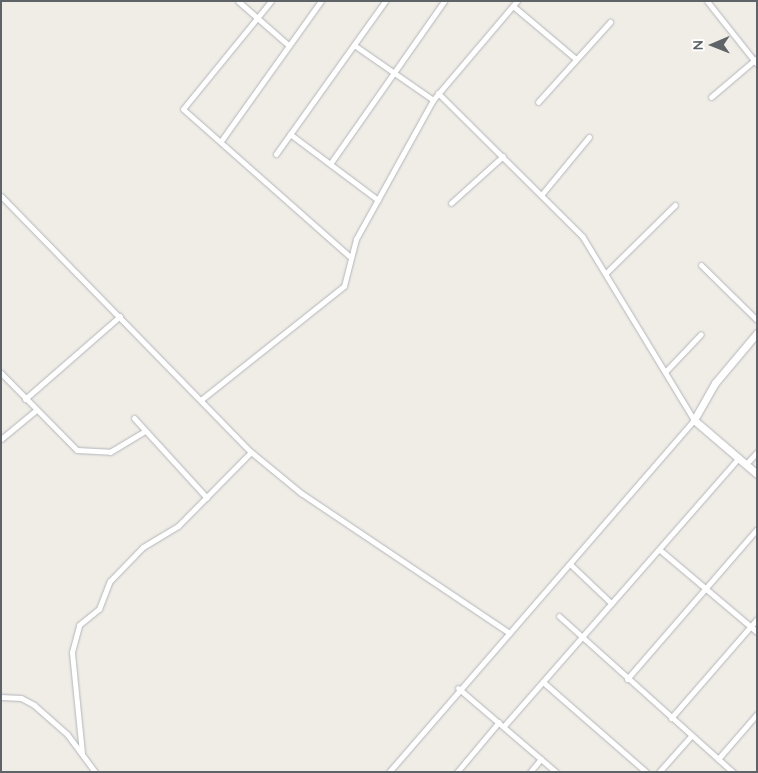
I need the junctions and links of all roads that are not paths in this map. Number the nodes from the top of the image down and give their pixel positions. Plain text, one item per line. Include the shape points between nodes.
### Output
1 (238, 1) edge
2 (271, 1) edge
3 (321, 1) edge
4 (385, 1) edge
5 (444, 1) edge
6 (517, 1) edge
7 (707, 1) edge
8 (513, 6) junction
9 (258, 16) junction
10 (610, 22) dead end
11 (288, 45) junction
12 (354, 46) junction
13 (576, 59) junction
14 (756, 60) edge
15 (394, 73) junction
16 (438, 93) junction
17 (711, 97) dead end
18 (433, 100) junction
19 (538, 102) dead end
20 (290, 134) junction
21 (589, 138) dead end
22 (221, 141) junction
23 (276, 154) dead end
24 (503, 156) junction
25 (330, 164) junction
26 (542, 194) junction
27 (1, 196) edge
28 (378, 200) junction
29 (451, 203) dead end
30 (675, 205) dead end
31 (349, 256) junction
32 (701, 265) dead end
33 (606, 273) junction
34 (120, 316) junction
35 (757, 320) edge
36 (757, 333) edge
37 (700, 334) dead end
38 (665, 372) junction
39 (1, 373) edge
40 (25, 399) junction
41 (202, 399) junction
42 (35, 411) junction
43 (134, 418) dead end
44 (694, 420) junction
45 (145, 431) junction
46 (1, 440) edge
47 (251, 452) junction
48 (757, 452) edge
49 (739, 458) junction
50 (746, 464) junction
51 (757, 474) edge
52 (207, 498) junction
53 (757, 529) edge
54 (660, 550) junction
55 (570, 564) junction
56 (706, 589) junction
57 (611, 603) junction
58 (559, 616) dead end
59 (757, 619) edge
60 (750, 627) junction
61 (757, 632) edge
62 (510, 633) junction
63 (580, 638) junction
64 (627, 679) junction
65 (543, 682) junction
66 (458, 688) junction
67 (1, 697) edge
68 (757, 714) edge
69 (671, 718) junction
70 (499, 722) junction
71 (504, 726) junction
72 (691, 736) junction
73 (82, 753) junction
74 (542, 759) junction
75 (718, 759) junction
76 (95, 772) edge
77 (389, 772) edge
78 (457, 772) edge
79 (530, 772) edge
80 (556, 772) edge
81 (646, 772) edge
82 (659, 772) edge
83 (733, 772) edge

1 - 9 street
2 - 9 street
3 - 11 street
4 - 12 street
5 - 15 street
6 - 8 street
7 - 14 street
8 - 13 street
8 - 16 street
9 - 11 street
9 - 22 street via 184,104 185,113
10 - 13 street
11 - 22 street
12 - 15 street
12 - 20 street
13 - 19 street
14 - 17 street
15 - 18 street
15 - 25 street
16 - 18 street
16 - 24 street
18 - 28 street
20 - 23 street
20 - 25 street
21 - 26 street
22 - 31 street
24 - 26 street
24 - 29 street
25 - 28 street
26 - 33 street via 582,236
27 - 34 street
28 - 31 street
30 - 33 street
31 - 41 street via 344,286
32 - 35 street
33 - 38 street
34 - 40 street
34 - 41 street
36 - 44 street via 715,383
37 - 38 street
38 - 44 street
39 - 40 street
40 - 42 street
41 - 47 street
42 - 45 street via 69,445 85,452 110,452
42 - 46 street
43 - 45 street
44 - 49 street
44 - 55 street
45 - 52 street
47 - 52 street
47 - 62 street via 301,493
48 - 50 street
49 - 50 street
49 - 54 street
50 - 51 street
52 - 73 street via 117,574 104,602 73,635
53 - 56 street
54 - 56 street
54 - 57 street
55 - 57 street
55 - 62 street
56 - 60 street
56 - 64 street
57 - 63 street
58 - 63 street
59 - 60 street
60 - 61 street
60 - 69 street
62 - 66 street
63 - 64 street
63 - 65 street
64 - 69 street
65 - 71 street
65 - 81 street
66 - 70 street
66 - 77 street
67 - 73 street via 21,698 34,705
68 - 75 street
69 - 72 street
70 - 71 street
70 - 78 street
71 - 74 street
72 - 75 street
72 - 82 street
73 - 76 street
74 - 79 street
74 - 80 street
75 - 83 street

